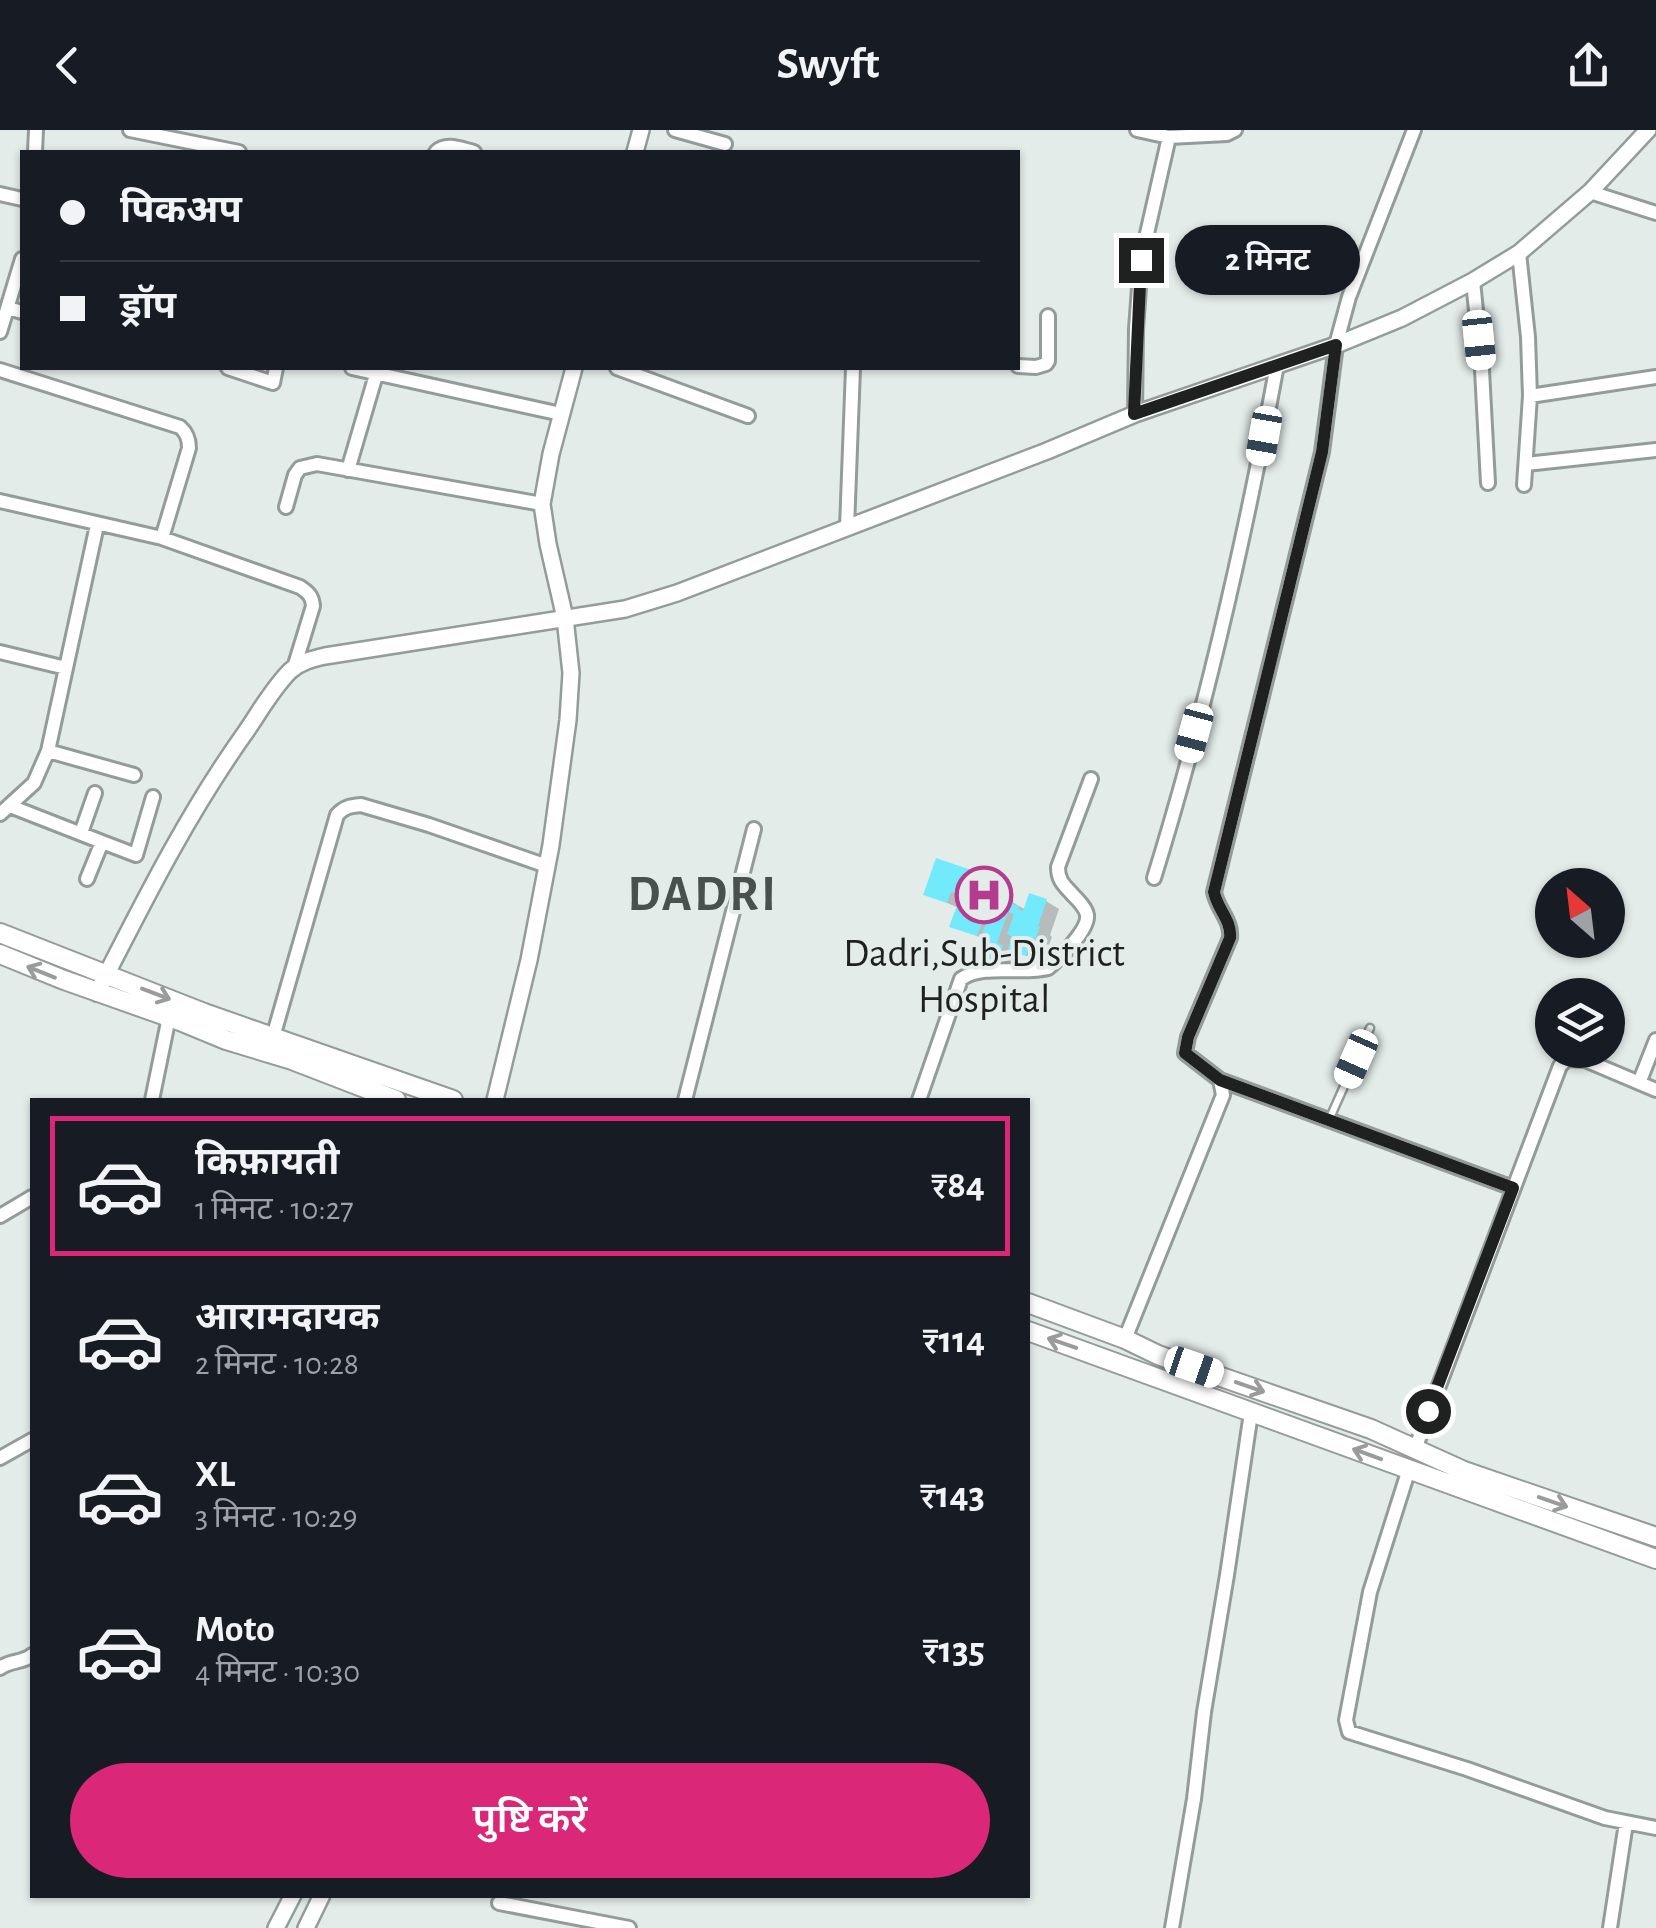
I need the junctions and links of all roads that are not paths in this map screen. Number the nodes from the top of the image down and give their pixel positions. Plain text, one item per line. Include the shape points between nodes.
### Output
1 (130, 130) edge
2 (675, 130) edge
3 (1136, 130) edge
4 (1235, 130) edge
5 (1414, 130) edge
6 (1648, 130) edge
7 (172, 134) edge
8 (1169, 138) junction
9 (725, 144) dead end
10 (232, 150) edge
11 (439, 150) edge
12 (466, 150) edge
13 (1590, 192) junction
14 (1656, 213) edge
15 (1519, 253) junction
16 (20, 266) edge
17 (1473, 281) junction
18 (8, 308) junction
19 (20, 311) edge
20 (1048, 316) dead end
21 (0, 332) edge
22 (1336, 345) junction
23 (1277, 365) junction
24 (1020, 366) edge
25 (0, 370) edge
26 (234, 370) edge
27 (276, 370) edge
28 (377, 370) edge
29 (573, 370) edge
30 (622, 370) edge
31 (853, 370) edge
32 (1656, 377) edge
33 (1530, 396) junction
34 (561, 414) junction
35 (1134, 414) junction
36 (748, 416) dead end
37 (1656, 450) edge
38 (1526, 464) junction
39 (348, 470) junction
40 (1488, 483) dead end
41 (1524, 485) dead end
42 (0, 501) edge
43 (542, 504) junction
44 (286, 507) dead end
45 (96, 525) junction
46 (847, 528) junction
47 (162, 538) junction
48 (565, 618) junction
49 (0, 652) edge
50 (66, 668) junction
51 (294, 668) junction
52 (48, 751) junction
53 (134, 775) dead end
54 (1091, 779) dead end
55 (95, 793) dead end
56 (153, 797) dead end
57 (5, 810) edge
58 (754, 829) dead end
59 (80, 833) junction
60 (102, 842) junction
61 (547, 866) junction
62 (1154, 878) dead end
63 (87, 879) dead end
64 (0, 933) edge
65 (0, 954) edge
66 (102, 984) junction
67 (169, 1017) junction
68 (1370, 1028) dead end
69 (273, 1037) junction
70 (1656, 1040) edge
71 (1220, 1080) junction
72 (1639, 1083) junction
73 (1656, 1090) edge
74 (152, 1098) edge
75 (391, 1098) edge
76 (447, 1098) edge
77 (495, 1098) edge
78 (686, 1098) edge
79 (920, 1098) edge
80 (1328, 1121) junction
81 (1513, 1188) junction
82 (30, 1198) edge
83 (0, 1216) edge
84 (1030, 1304) edge
85 (1030, 1331) edge
86 (1126, 1339) junction
87 (1252, 1412) junction
88 (30, 1441) edge
89 (1414, 1448) junction
90 (0, 1458) edge
91 (1408, 1469) junction
92 (1656, 1538) edge
93 (1656, 1559) edge
94 (30, 1656) edge
95 (0, 1668) edge
96 (1626, 1823) junction
97 (1656, 1828) edge
98 (291, 1898) edge
99 (321, 1898) edge
100 (498, 1903) dead end
101 (276, 1928) edge
102 (306, 1928) edge
103 (628, 1928) edge
104 (1172, 1928) edge
105 (1610, 1928) edge

1 - 7 street
2 - 9 street
3 - 8 street
4 - 8 street
5 - 22 street
6 - 13 street
7 - 10 street
8 - 35 street via 1141,260
11 - 12 street
13 - 14 street
13 - 15 street
15 - 17 street
15 - 33 street
16 - 18 street
17 - 22 street
17 - 40 street
18 - 19 street
18 - 21 street
20 - 24 street via 1048,361
22 - 23 street
22 - 71 street via 1322,452 1214,892 1230,938 1185,1048
23 - 35 street
23 - 62 street via 1224,622
25 - 47 street via 186,431 190,448
26 - 27 street via 273,383
28 - 34 street
28 - 39 street
29 - 34 street
30 - 36 street
31 - 46 street
32 - 33 street
33 - 38 street
34 - 43 street
35 - 46 street
37 - 38 street
38 - 41 street
39 - 43 street
39 - 44 street via 300,468
42 - 45 street
43 - 48 street
45 - 47 street
45 - 50 street
46 - 48 street via 677,593
47 - 51 street via 308,592 312,606
48 - 51 street via 325,656
48 - 61 street via 568,720
49 - 50 street
50 - 52 street
51 - 66 street via 203,796
52 - 53 street
52 - 57 street via 34,783
54 - 79 street via 1058,867 1058,878 1086,912 1083,929 1048,968 972,972 960,979
55 - 59 street
56 - 60 street via 136,855
57 - 59 street
58 - 78 street
59 - 60 street
60 - 63 street
61 - 69 street via 361,806 341,810
61 - 77 street
64 - 66 main road
66 -> 65 main road
66 - 67 main road
66 -> 69 main road
67 - 74 street
67 - 75 main road
68 - 80 lane
69 - 76 main road
70 - 72 street
71 - 80 street
71 - 86 street via 1223,1095
72 - 73 street
72 - 81 street via 1585,1060 1567,1060
80 - 81 street
81 - 89 street
82 - 83 street
84 - 86 main road
87 -> 85 main road
86 -> 89 main road
91 -> 87 main road
87 - 104 street
88 - 90 street
89 -> 92 main road
91 - 93 main road
91 - 96 street via 1370,1592 1349,1732
94 - 95 street
96 - 97 street
96 - 105 street
98 - 101 street
99 - 102 street
100 - 103 street

